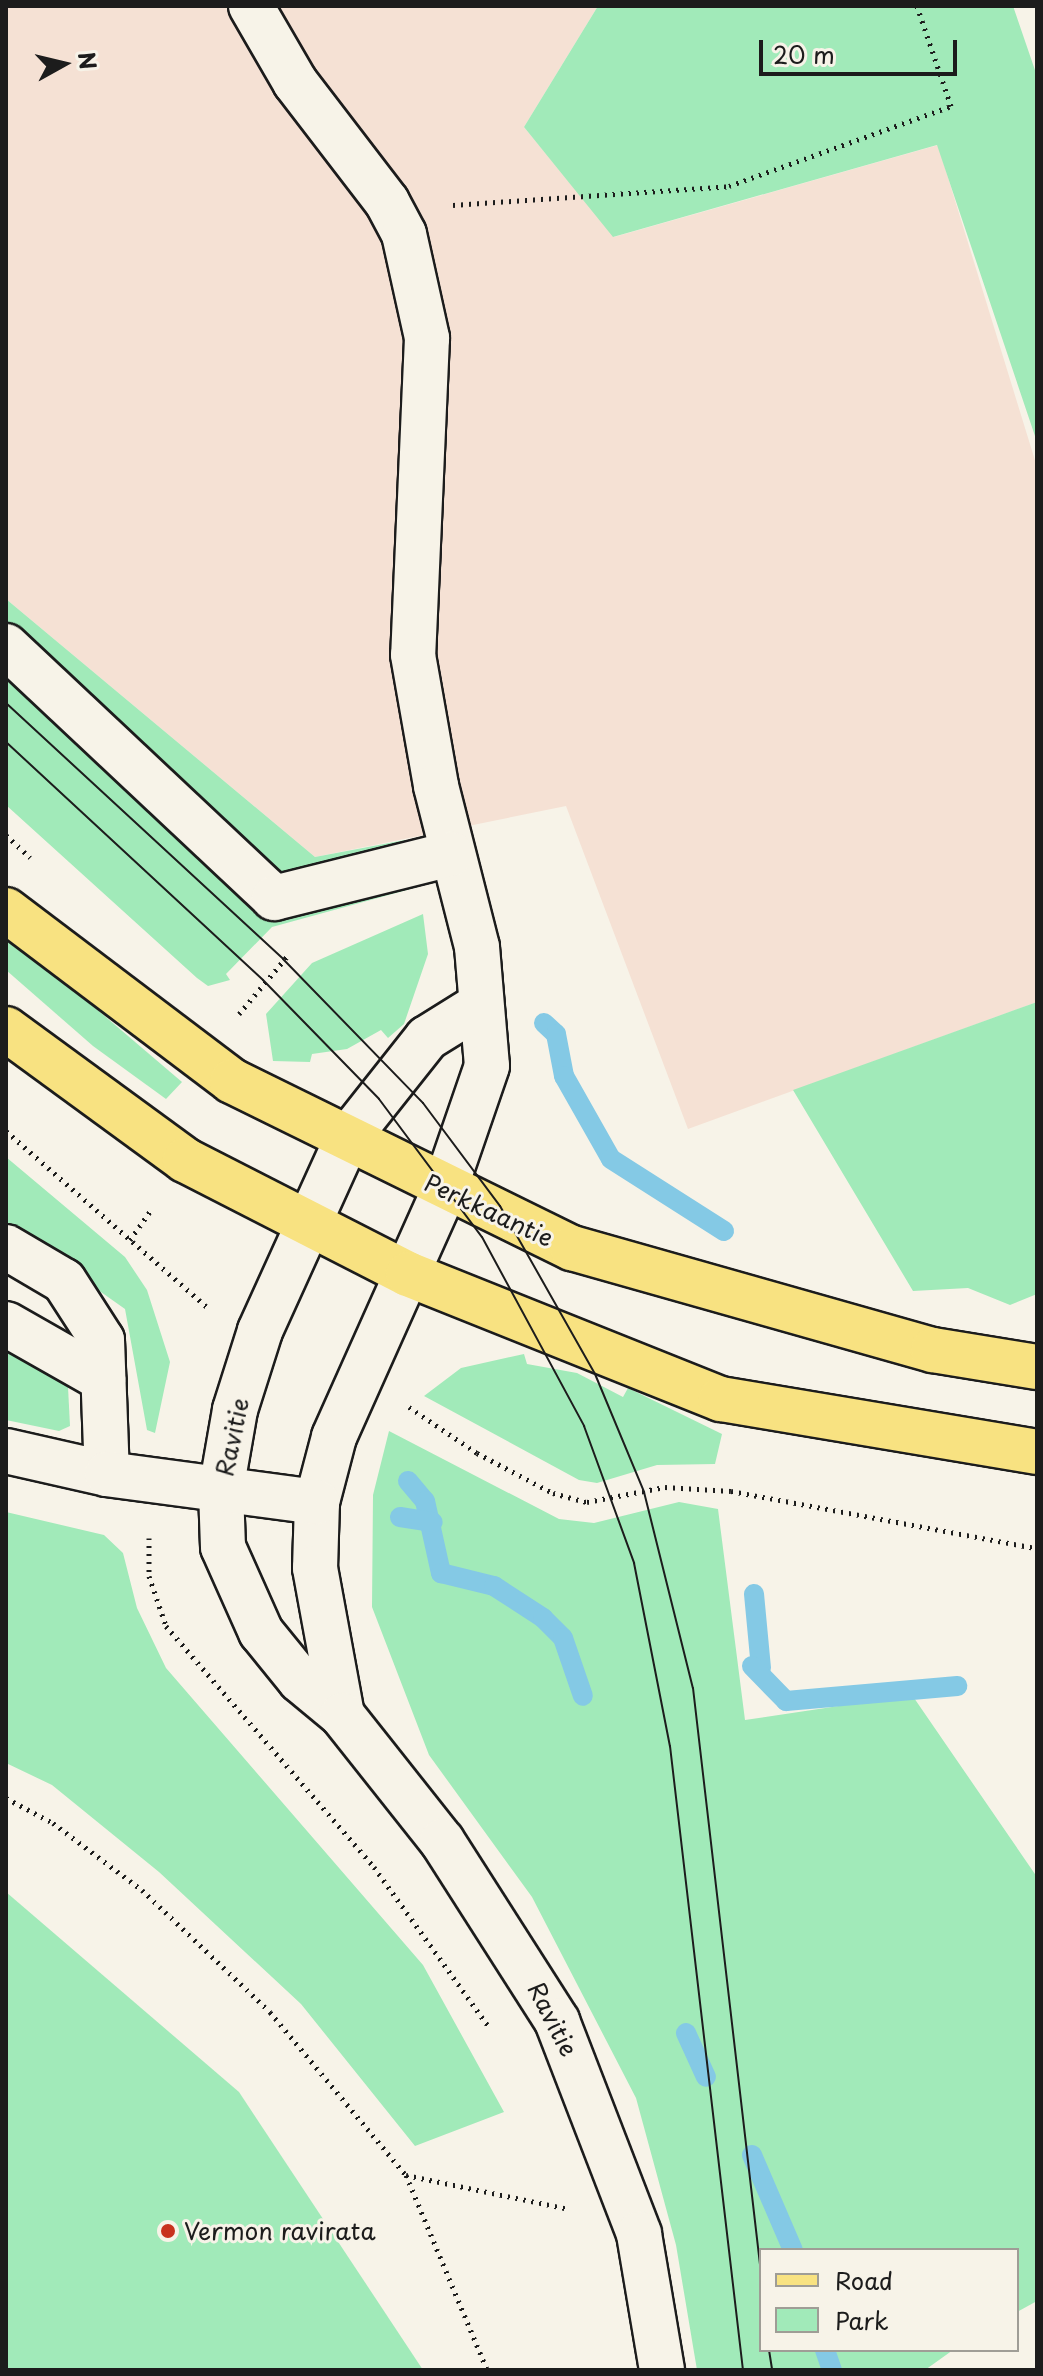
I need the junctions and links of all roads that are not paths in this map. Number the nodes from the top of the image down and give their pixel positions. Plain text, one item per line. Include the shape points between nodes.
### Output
1 (251, 6) edge
2 (6, 646) edge
3 (451, 854) junction
4 (6, 910) edge
5 (477, 1007) junction
6 (6, 1029) edge
7 (347, 1139) junction
8 (444, 1191) junction
9 (307, 1228) junction
10 (6, 1247) edge
11 (408, 1274) junction
12 (6, 1324) edge
13 (1037, 1367) edge
14 (103, 1379) junction
15 (6, 1451) edge
16 (1037, 1452) edge
17 (107, 1474) junction
18 (221, 1490) junction
19 (317, 1502) junction
20 (342, 1715) junction
21 (662, 2370) edge

1 - 3 street, Ravitie via 295,82 404,234 427,338 413,655
2 - 3 street via 274,898
3 - 5 street, Ravitie via 477,947
4 - 7 main road, Perkkaantie via 232,1081
5 - 7 street, Ravitie via 427,1038
5 - 8 street, Ravitie via 487,1066
6 - 9 main road via 142,1134
7 - 8 main road, Perkkaantie
7 - 9 street, Ravitie
8 - 11 street, Ravitie
8 - 13 main road, Perkkaantie via 629,1270 933,1350
9 - 11 main road
9 - 18 street, Ravitie via 260,1331
10 - 14 street via 64,1281 86,1307 102,1340
11 - 16 main road via 721,1399
11 - 19 street, Ravitie via 359,1382
12 - 14 street
14 - 17 street
15 - 17 street
17 - 18 street
18 - 19 street
18 - 20 street, Ravitie via 223,1547 261,1632 300,1680
19 - 20 street, Ravitie via 315,1568
20 - 21 street, Ravitie via 451,1854 557,2021 639,2234

